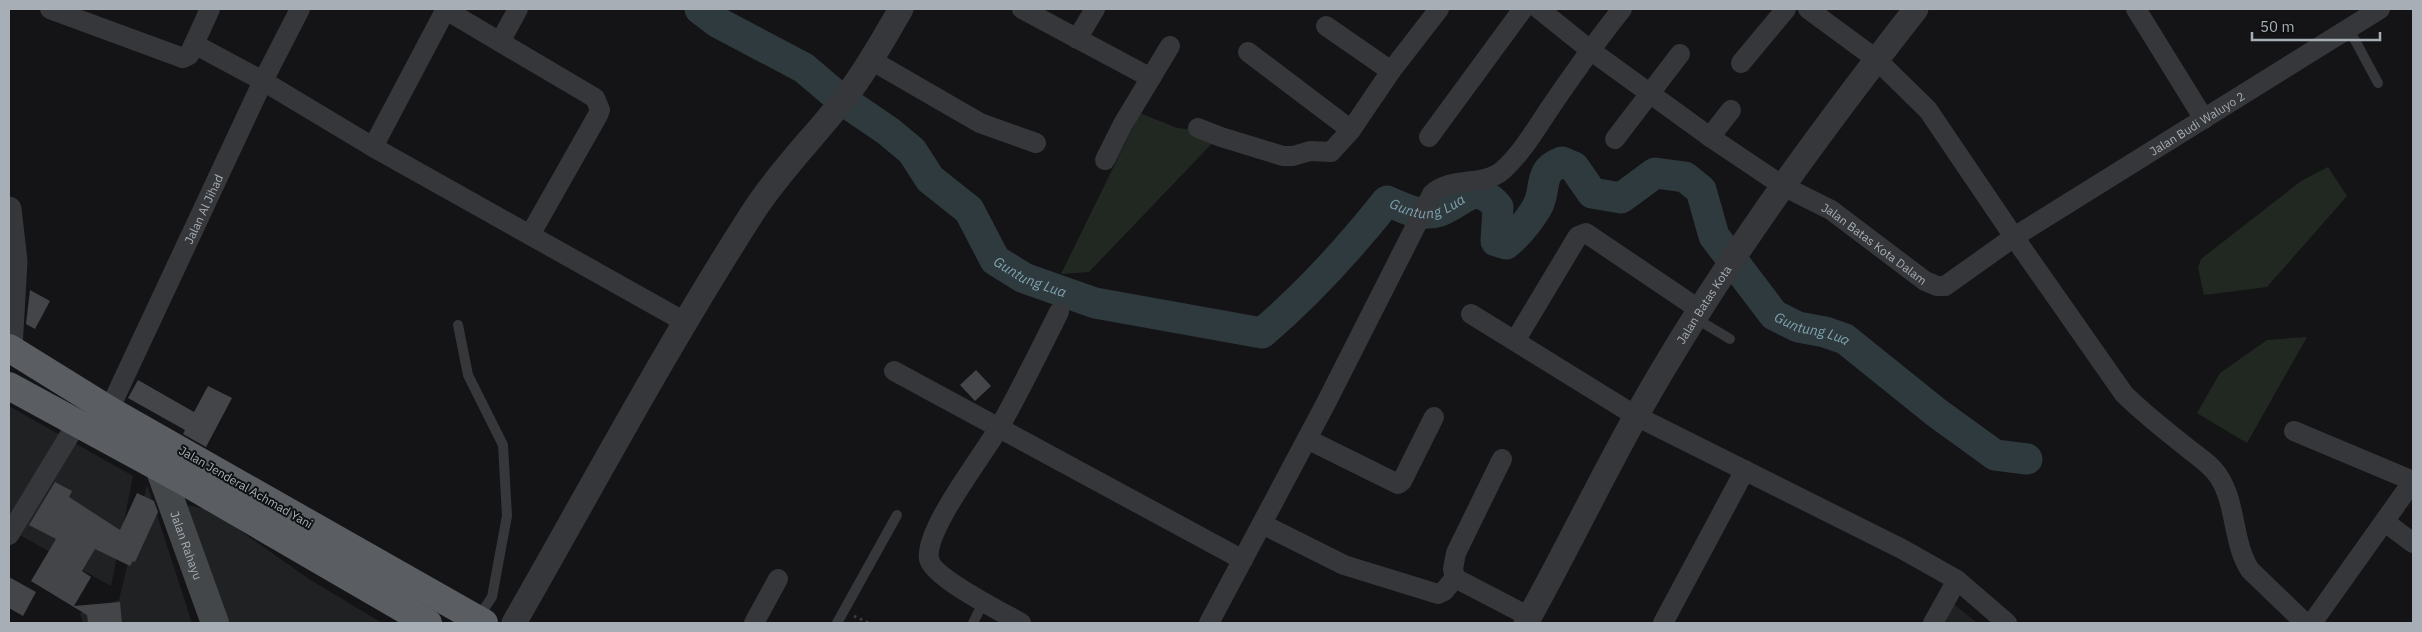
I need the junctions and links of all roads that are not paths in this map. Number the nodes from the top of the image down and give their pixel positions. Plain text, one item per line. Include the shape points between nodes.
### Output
1 (50, 9) edge
2 (210, 9) edge
3 (300, 9) edge
4 (446, 9) edge
5 (518, 9) edge
6 (901, 9) edge
7 (1022, 9) edge
8 (1095, 9) edge
9 (1523, 9) edge
10 (1539, 9) edge
11 (1622, 9) edge
12 (1786, 9) edge
13 (1808, 9) edge
14 (1916, 9) edge
15 (2136, 9) edge
16 (2380, 9) edge
17 (1434, 11) edge
18 (2355, 19) edge
19 (1326, 26) dead end
20 (1077, 39) junction
21 (500, 42) junction
22 (194, 44) junction
23 (1170, 46) dead end
24 (1590, 50) junction
25 (1248, 52) dead end
26 (1680, 54) dead end
27 (1876, 59) junction
28 (872, 60) junction
29 (1741, 63) dead end
30 (1391, 71) junction
31 (1151, 78) junction
32 (263, 81) junction
33 (2378, 83) dead end
34 (1650, 93) junction
35 (1731, 110) dead end
36 (2204, 119) junction
37 (1198, 128) dead end
38 (1352, 130) junction
39 (1710, 136) junction
40 (1429, 137) dead end
41 (1615, 139) dead end
42 (1036, 143) dead end
43 (373, 147) junction
44 (1104, 160) dead end
45 (1783, 186) junction
46 (9, 209) edge
47 (530, 235) junction
48 (2014, 237) junction
49 (1060, 312) dead end
50 (1471, 314) dead end
51 (1698, 314) junction
52 (685, 322) junction
53 (458, 325) dead end
54 (1730, 339) dead end
55 (1515, 341) junction
56 (9, 348) edge
57 (894, 371) dead end
58 (10, 389) edge
59 (109, 410) junction
60 (1636, 416) junction
61 (1434, 417) dead end
62 (77, 423) junction
63 (999, 427) junction
64 (2294, 431) dead end
65 (1307, 439) junction
66 (1502, 459) dead end
67 (159, 468) junction
68 (1745, 470) junction
69 (2413, 481) edge
70 (897, 515) dead end
71 (2385, 522) junction
72 (1262, 524) junction
73 (11, 528) edge
74 (2413, 543) edge
75 (348, 545) junction
76 (1243, 560) junction
77 (336, 570) junction
78 (394, 572) junction
79 (1454, 578) junction
80 (778, 579) dead end
81 (1957, 580) junction
82 (382, 596) junction
83 (984, 601) junction
84 (1528, 620) edge
85 (481, 621) edge
86 (215, 623) edge
87 (428, 623) edge
88 (514, 623) edge
89 (754, 623) edge
90 (837, 623) edge
91 (973, 623) edge
92 (1021, 623) edge
93 (1209, 623) edge
94 (1663, 623) edge
95 (1933, 623) edge
96 (2007, 623) edge
97 (2305, 623) edge
98 (2312, 623) edge

1 - 22 street via 180,58 189,55
2 - 22 street
3 - 32 street, Jalan Al Jihad
4 - 21 street
4 - 43 street
5 - 21 street
6 - 28 street
7 - 20 street
8 - 20 street
9 - 40 street
10 - 24 street, Jalan Batas Kota Dalam
11 - 24 street
12 - 29 street
13 - 27 street
14 - 27 street, Jalan Batas Kota
15 - 36 street
16 - 18 street, Jalan Budi Waluyo 2
17 - 30 street
18 - 33 lane
18 - 36 street, Jalan Budi Waluyo 2
19 - 30 street
20 - 31 street
21 - 47 street via 595,98 600,110
22 - 32 street
23 - 31 street
24 - 34 street, Jalan Batas Kota Dalam
24 - 65 street via 1519,154 1502,172 1439,188 1432,194
25 - 38 street
26 - 34 street
27 - 45 street, Jalan Batas Kota
27 - 48 street via 1928,110
28 - 42 street via 980,123
28 - 52 street via 847,95 775,179
30 - 38 street
31 - 44 street
32 - 43 street
32 - 59 street, Jalan Al Jihad
34 - 39 street, Jalan Batas Kota Dalam
34 - 41 street
35 - 39 street
36 - 48 street, Jalan Budi Waluyo 2
37 - 38 street via 1283,156 1310,151 1331,152
39 - 45 street, Jalan Batas Kota Dalam
43 - 47 street
45 - 48 street, Jalan Batas Kota Dalam via 1831,210 1925,281 1937,286 1945,286
45 - 51 street, Jalan Batas Kota
46 - 56 street via 15,261
47 - 52 street
48 - 97 street via 2124,394 2218,476 2225,489 2243,560
49 - 63 street
50 - 55 street
51 - 54 lane
51 - 55 street via 1590,234 1582,233
51 - 60 street, Jalan Batas Kota
52 - 88 street
53 - 85 lane via 468,375 503,445 507,516 492,597
55 - 60 street
56 - 59 highway, Jalan Jenderal Achmad Yani
57 - 63 street
58 - 62 highway
59 - 75 highway, Jalan Jenderal Achmad Yani
60 - 68 street
60 - 84 street, Jalan Batas Kota
61 - 65 street via 1398,484
62 - 67 highway
62 - 73 street
63 - 76 street
63 - 83 street via 944,514 931,543 929,559 938,572
64 - 69 street
65 - 72 street
66 - 79 street via 1456,553
67 - 77 highway
67 - 86 main road, Jalan Rahayu
68 - 81 street
68 - 94 street
69 - 71 street
70 - 90 lane
71 - 74 street
71 - 98 street
72 - 76 street
72 - 79 street via 1344,565 1432,593 1444,592
75 - 77 highway
75 - 78 highway, Jalan Jenderal Achmad Yani
76 - 93 street
77 - 82 highway
78 - 82 highway
78 - 85 highway, Jalan Jenderal Achmad Yani
79 - 84 street
80 - 89 street
81 - 95 street
81 - 96 street
82 - 87 highway
83 - 91 lane
83 - 92 street

